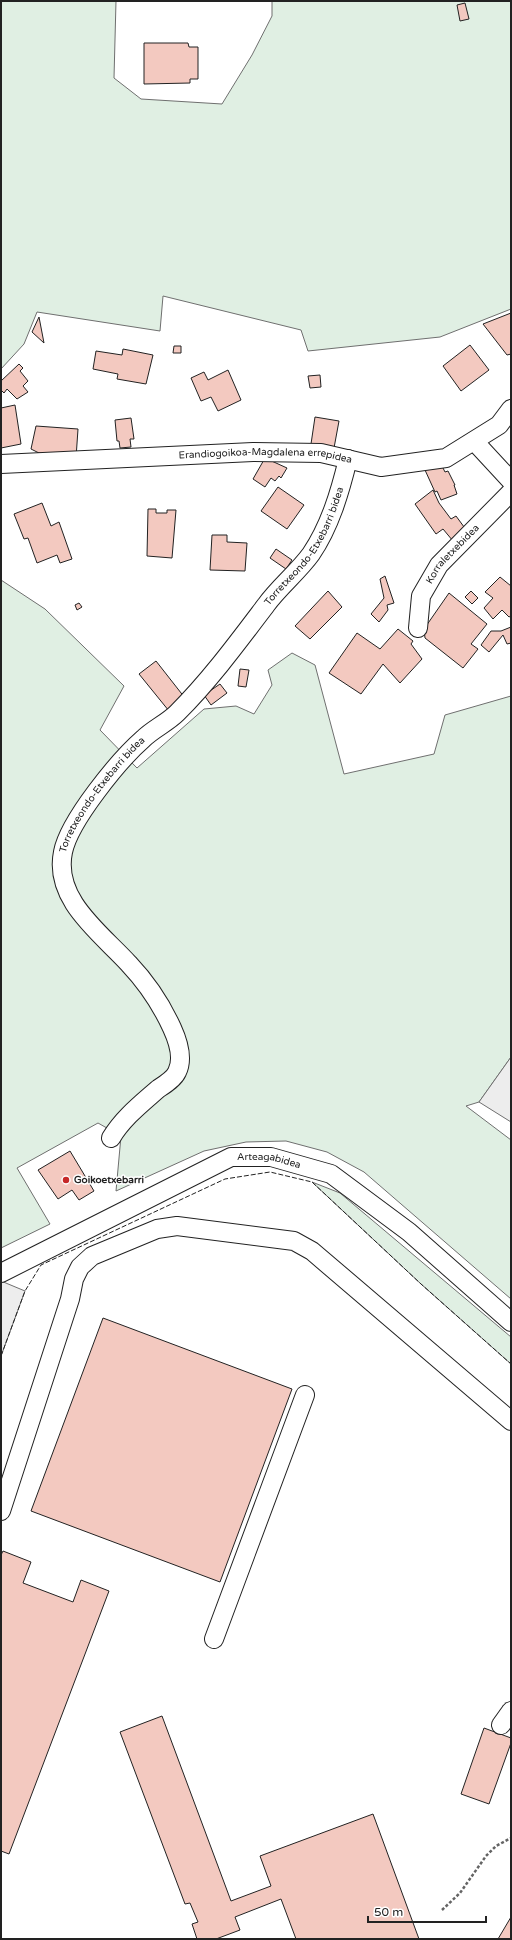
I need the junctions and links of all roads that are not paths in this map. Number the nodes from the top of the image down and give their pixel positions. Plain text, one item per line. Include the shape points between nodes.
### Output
1 (511, 409) edge
2 (474, 441) junction
3 (348, 459) junction
4 (1, 464) edge
5 (511, 480) edge
6 (511, 492) edge
7 (418, 628) dead end
8 (111, 1138) dead end
9 (1, 1273) edge
10 (511, 1322) edge
11 (305, 1395) dead end
12 (511, 1421) edge
13 (1, 1511) edge
14 (214, 1639) dead end

1 - 2 street, Erandiogoikoa-Magdalena errepidea via 499,425
2 - 3 street, Erandiogoikoa-Magdalena errepidea via 446,458 381,467
2 - 5 street
3 - 4 street, Erandiogoikoa-Magdalena errepidea via 321,453 253,452
3 - 8 street, Torretxeondo-Etxebarri bidea via 340,493 311,554 273,595 216,671 175,715 143,738 123,759 82,812 63,853 62,875 72,900 84,918 149,988 166,1014 177,1038 181,1059 177,1074 133,1111
6 - 7 street, Korraletxebidea via 439,565 421,596
9 - 10 street, Arteagabidea via 231,1157 271,1157 331,1174 409,1232
11 - 14 street
12 - 13 street via 312,1251 294,1242 177,1226 157,1229 92,1256 80,1267

